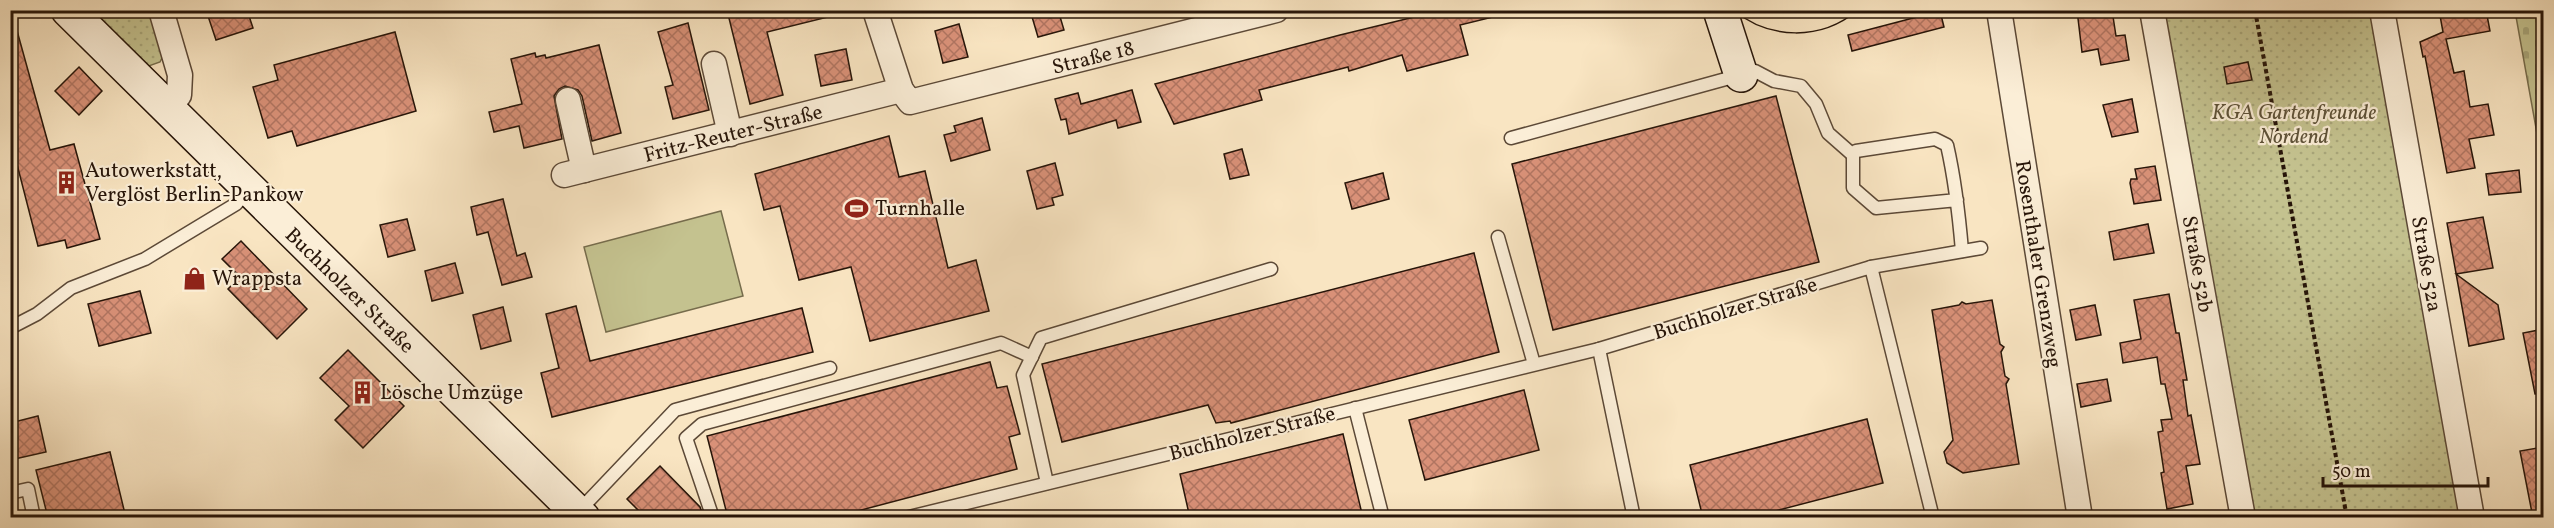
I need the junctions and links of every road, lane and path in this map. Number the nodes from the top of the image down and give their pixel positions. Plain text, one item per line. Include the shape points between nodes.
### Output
1 (68, 10) edge
2 (161, 10) edge
3 (875, 10) edge
4 (1276, 10) edge
5 (1720, 10) edge
6 (1999, 10) edge
7 (2152, 10) edge
8 (2255, 10) edge
9 (2382, 10) edge
10 (714, 64) dead end
11 (1741, 75) junction
12 (905, 96) junction
13 (568, 100) dead end
14 (169, 108) junction
15 (730, 134) junction
16 (1511, 138) dead end
17 (1853, 155) junction
18 (248, 189) junction
19 (1957, 200) junction
20 (1498, 237) dead end
21 (1980, 248) dead end
22 (1962, 251) junction
23 (1871, 267) junction
24 (1271, 268) dead end
25 (10, 328) edge
26 (1599, 349) junction
27 (1032, 357) junction
28 (1534, 364) junction
29 (830, 368) dead end
30 (1355, 408) junction
31 (1047, 483) junction
32 (10, 493) edge
33 (580, 515) edge
34 (34, 518) edge
35 (713, 518) edge
36 (905, 518) edge
37 (1383, 518) edge
38 (1634, 518) edge
39 (1933, 518) edge
40 (2080, 518) edge
41 (2243, 518) edge
42 (2347, 518) edge
43 (2472, 518) edge

1 - 14 street, Buchholzer Straße
2 - 14 street via 180,75 179,95
3 - 12 street
4 - 12 street, Straße 18
5 - 11 street
6 - 40 street, Rosenthaler Grenzweg
7 - 41 street, Straße 52b
8 - 42 path
9 - 43 street, Straße 52a
10 - 15 street
11 - 16 lane
11 - 17 lane via 1755,71 1774,81 1801,86 1816,104 1828,132
12 - 15 street, Fritz-Reuter-Straße
13 - 15 street, Fritz-Reuter-Straße via 574,172
14 - 18 street, Buchholzer Straße
17 - 19 lane via 1852,189 1876,208
17 - 19 lane via 1856,151 1935,139 1947,145
18 - 25 lane via 236,204 145,259 71,288 37,314
18 - 33 street, Buchholzer Straße
19 - 22 lane
20 - 28 lane
21 - 22 lane, Buchholzer Straße
22 - 23 lane, Buchholzer Straße
23 - 26 lane, Buchholzer Straße
23 - 39 lane
24 - 27 lane via 1041,338
26 - 28 lane, Buchholzer Straße
26 - 38 lane
27 - 31 lane via 1023,375
27 - 35 lane via 1001,343 702,424 686,438
28 - 30 lane, Buchholzer Straße
29 - 33 lane via 675,410
30 - 31 lane, Buchholzer Straße
30 - 37 lane
31 - 36 lane, Buchholzer Straße
32 - 34 lane via 28,489

